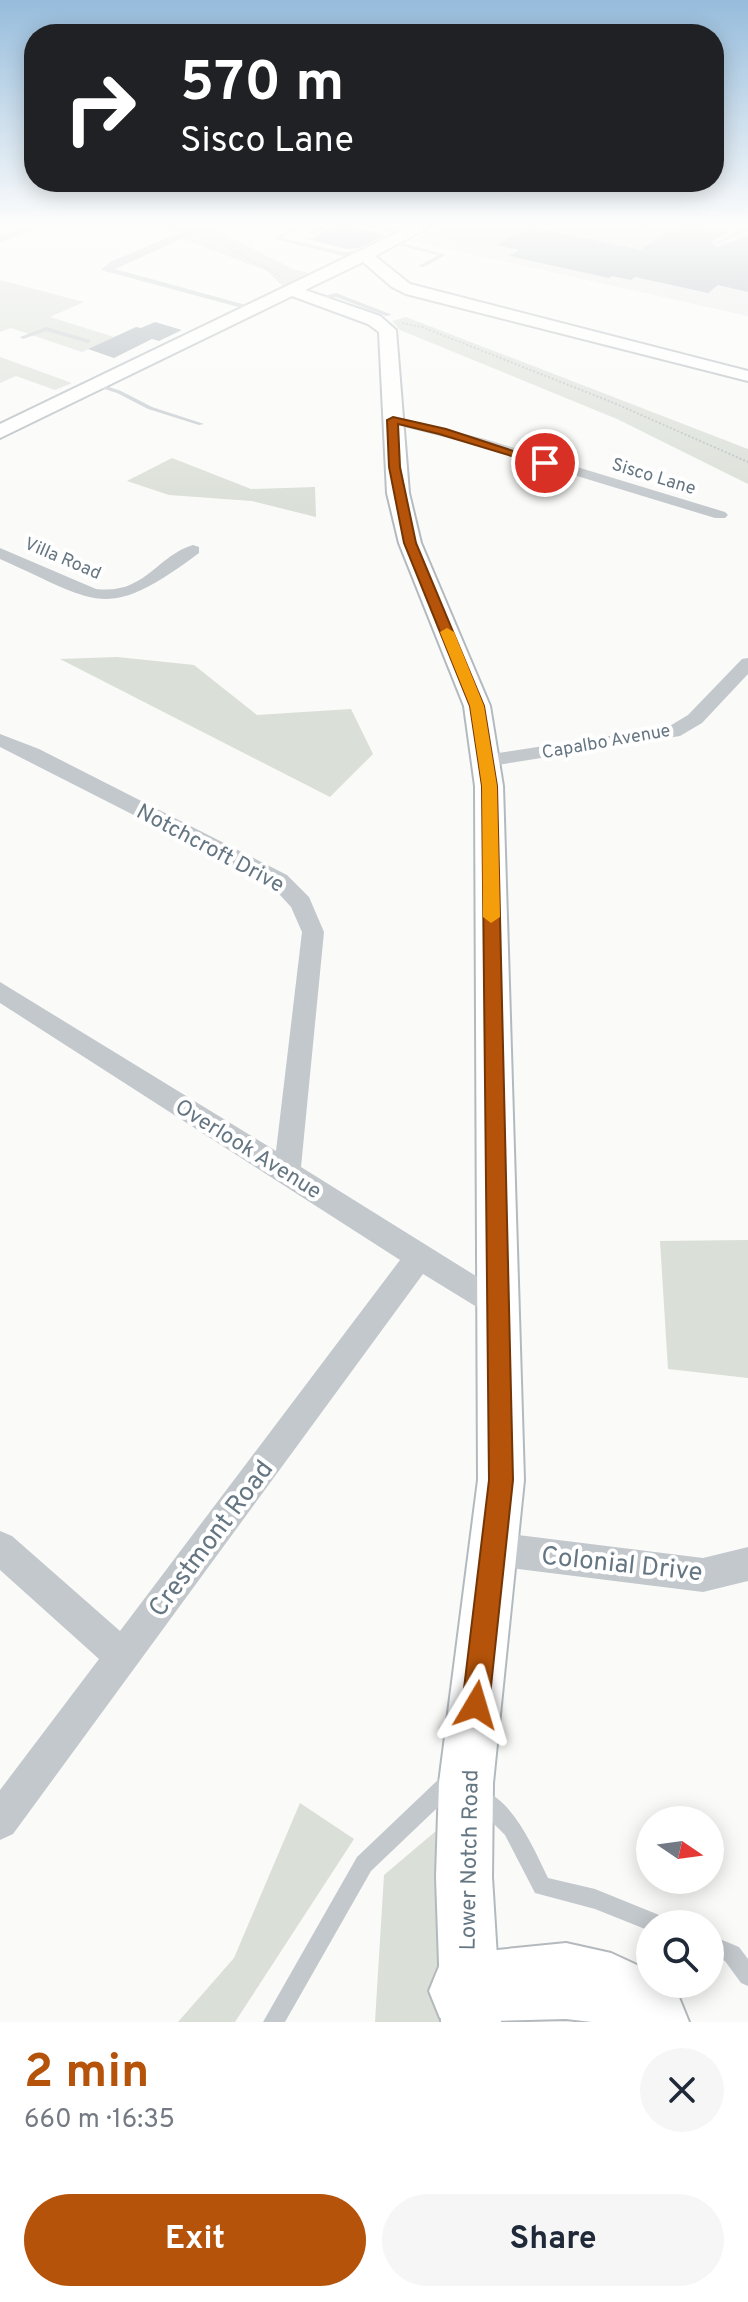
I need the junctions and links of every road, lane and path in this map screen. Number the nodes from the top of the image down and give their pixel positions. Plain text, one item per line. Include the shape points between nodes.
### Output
1 (231, 320) edge
2 (374, 320) edge
3 (528, 320) edge
4 (396, 322) dead end
5 (23, 337) dead end
6 (88, 341) dead end
7 (748, 376) edge
8 (97, 385) junction
9 (393, 420) junction
10 (201, 424) dead end
11 (0, 432) edge
12 (748, 462) edge
13 (720, 515) dead end
14 (193, 550) dead end
15 (0, 553) edge
16 (748, 663) edge
17 (0, 740) edge
18 (485, 761) junction
19 (0, 991) edge
20 (287, 1172) junction
21 (420, 1256) junction
22 (498, 1306) junction
23 (0, 1548) edge
24 (494, 1549) junction
25 (748, 1564) edge
26 (122, 1656) junction
27 (467, 1774) junction
28 (0, 1821) edge
29 (636, 1916) edge
30 (724, 1951) edge
31 (748, 1976) edge
32 (469, 2007) edge
33 (273, 2022) edge
34 (651, 2022) edge

1 - 8 street
2 - 9 street, Lower Notch Road via 387,330
3 - 7 street
4 - 12 path via 460,342
5 - 6 lane via 46,329
8 - 10 lane
8 - 11 street
9 - 13 street, Sisco Lane
9 - 18 street, Lower Notch Road via 396,480 410,543 477,706
14 - 15 street, Villa Road via 137,589 108,596
16 - 18 street, Capalbo Avenue via 695,719 673,732
17 - 20 street, Notchcroft Drive via 279,880 301,903 313,932
18 - 22 street, Lower Notch Road
19 - 20 street, Overlook Avenue
20 - 21 street, Overlook Avenue
21 - 22 street, Overlook Avenue
21 - 26 street, Crestmont Road
22 - 24 street, Lower Notch Road via 501,1480
23 - 26 street
24 - 25 street, Colonial Drive via 703,1575
24 - 27 street, Lower Notch Road
26 - 28 street, Crestmont Road
27 - 29 lane via 512,1828 542,1886
27 - 32 street, Lower Notch Road
27 - 33 lane via 364,1864
30 - 31 lane
32 - 34 highway via 556,1980 590,1982 623,1994

